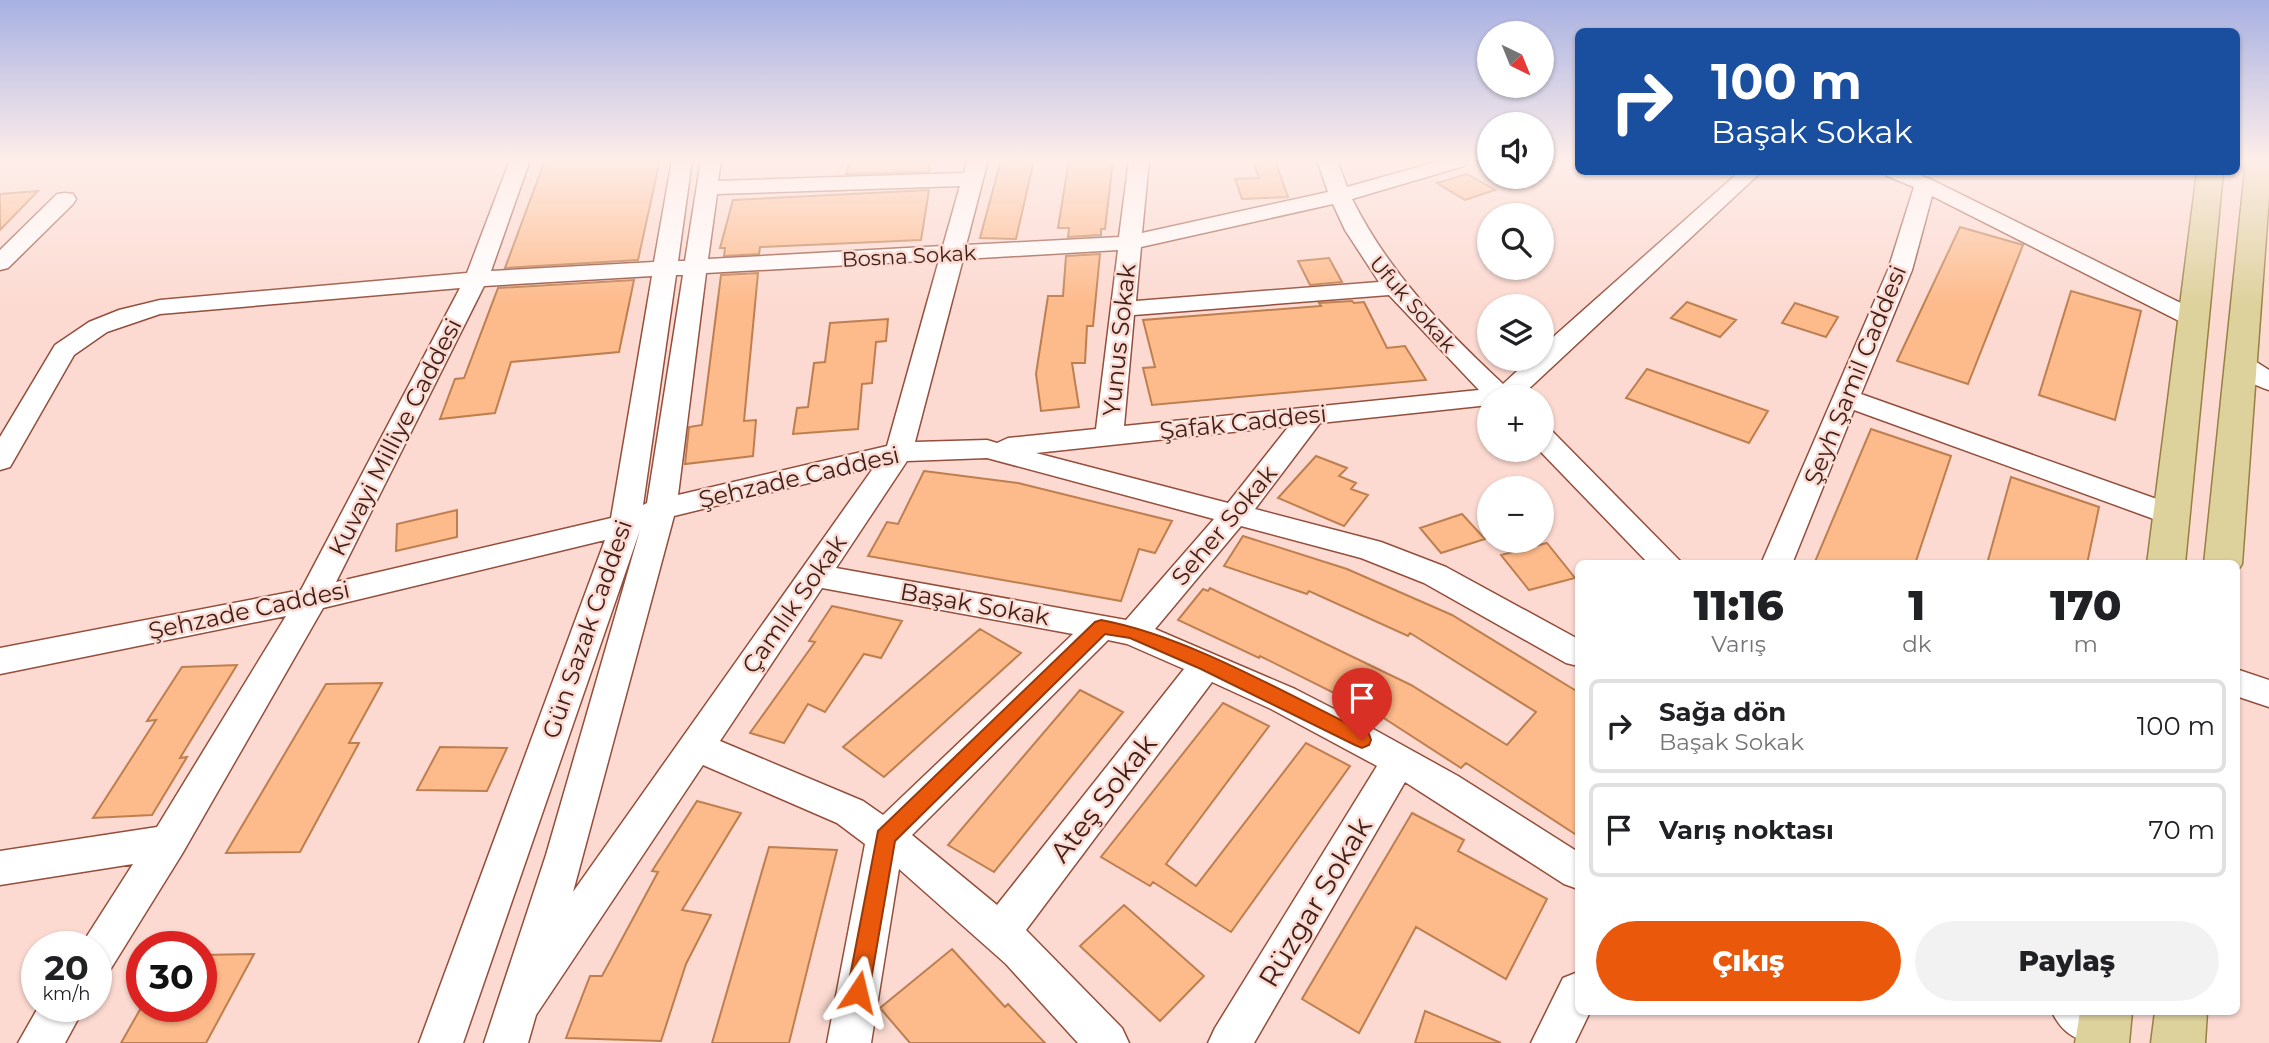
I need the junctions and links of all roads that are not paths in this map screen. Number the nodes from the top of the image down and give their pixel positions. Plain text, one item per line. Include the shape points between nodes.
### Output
1 (55, 209) edge
2 (502, 209) edge
3 (681, 209) edge
4 (698, 209) edge
5 (964, 209) edge
6 (1133, 209) edge
7 (1282, 209) edge
8 (1344, 209) edge
9 (1710, 209) edge
10 (1919, 209) edge
11 (1975, 209) edge
12 (2206, 209) edge
13 (2255, 209) edge
14 (1129, 243) junction
15 (951, 254) junction
16 (0, 263) edge
17 (680, 267) junction
18 (476, 279) junction
19 (1393, 288) junction
20 (1122, 309) junction
21 (2194, 319) junction
22 (2241, 363) junction
23 (2269, 382) edge
24 (1489, 385) edge
25 (1515, 385) edge
26 (1477, 399) edge
27 (1848, 399) junction
28 (1312, 415) junction
29 (1109, 436) junction
30 (987, 449) junction
31 (1554, 449) edge
32 (899, 452) junction
33 (0, 461) edge
34 (661, 509) junction
35 (1236, 513) junction
36 (2172, 515) junction
37 (625, 525) junction
38 (1664, 560) edge
39 (1778, 560) edge
40 (2166, 560) edge
41 (2223, 560) edge
42 (814, 575) junction
43 (313, 598) junction
44 (1117, 630) junction
45 (1575, 652) edge
46 (0, 661) edge
47 (1207, 664) junction
48 (2240, 683) edge
49 (2269, 694) edge
50 (696, 746) junction
51 (1399, 761) junction
52 (885, 837) junction
53 (169, 842) junction
54 (0, 868) edge
55 (1575, 870) edge
56 (112, 931) edge
57 (1000, 932) junction
58 (1575, 998) edge
59 (518, 1005) junction
60 (2181, 1015) edge
61 (54, 1022) edge
62 (40, 1043) edge
63 (441, 1043) edge
64 (506, 1043) edge
65 (849, 1043) edge
66 (1107, 1043) edge
67 (1230, 1043) edge
68 (1553, 1043) edge
69 (2178, 1043) edge

1 - 16 street
2 - 18 street, Kuvayi Milliye Caddesi
3 - 17 street, Gün Sazak Caddesi
4 - 17 street, Gün Sazak Caddesi
5 - 15 street, Çamlık Sokak
6 - 14 street, Yunus Sokak
7 - 14 street, Bosna Sokak
8 - 19 street, Ufuk Sokak
9 - 25 street
10 - 27 street, Şeyh Şamil Caddesi via 1900,270
11 - 21 street
12 - 21 main road
13 - 22 main road
14 - 15 street, Bosna Sokak
14 - 20 street, Yunus Sokak
15 - 17 street, Bosna Sokak
15 - 32 street, Çamlık Sokak
17 - 18 street, Bosna Sokak
17 - 34 street, Gün Sazak Caddesi
17 - 37 street, Gün Sazak Caddesi
18 - 33 street, Bosna Sokak via 175,305 112,321 64,350
18 - 43 street, Kuvayi Milliye Caddesi
19 - 20 street
19 - 24 street, Ufuk Sokak
20 - 29 street, Yunus Sokak
21 - 36 main road
22 - 23 street
22 - 41 main road
26 - 28 street, Şafak Caddesi
27 - 36 street
27 - 39 street, Şeyh Şamil Caddesi
28 - 29 street, Şafak Caddesi
28 - 35 street, Seher Sokak
29 - 30 street, Şafak Caddesi
30 - 32 street, Şehzade Caddesi
30 - 35 street, Şehzade Caddesi
31 - 38 street
32 - 34 street, Şehzade Caddesi
32 - 42 street, Çamlık Sokak
34 - 37 street, Şehzade Caddesi
34 - 59 street, Gün Sazak Caddesi via 565,855
35 - 44 street, Seher Sokak
35 - 45 street, Şehzade Caddesi via 1403,562 1478,597
36 - 40 main road
37 - 43 street, Şehzade Caddesi
37 - 63 street, Gün Sazak Caddesi
42 - 44 street, Başak Sokak
42 - 50 street, Çamlık Sokak
43 - 46 street, Şehzade Caddesi
43 - 53 street, Kuvayi Milliye Caddesi
44 - 47 street, Başak Sokak
44 - 52 street, Seher Sokak
47 - 51 street, Başak Sokak
47 - 57 street, Ateş Sokak
48 - 49 street
50 - 52 street via 850,812
50 - 59 street, Çamlık Sokak
51 - 55 street, Başak Sokak
51 - 67 street, Rüzgar Sokak
52 - 57 street
52 - 65 street
53 - 54 street
53 - 56 street, Kuvayi Milliye Caddesi
57 - 66 street
58 - 68 street
59 - 64 street, Gün Sazak Caddesi
60 - 69 main road
61 - 62 street

